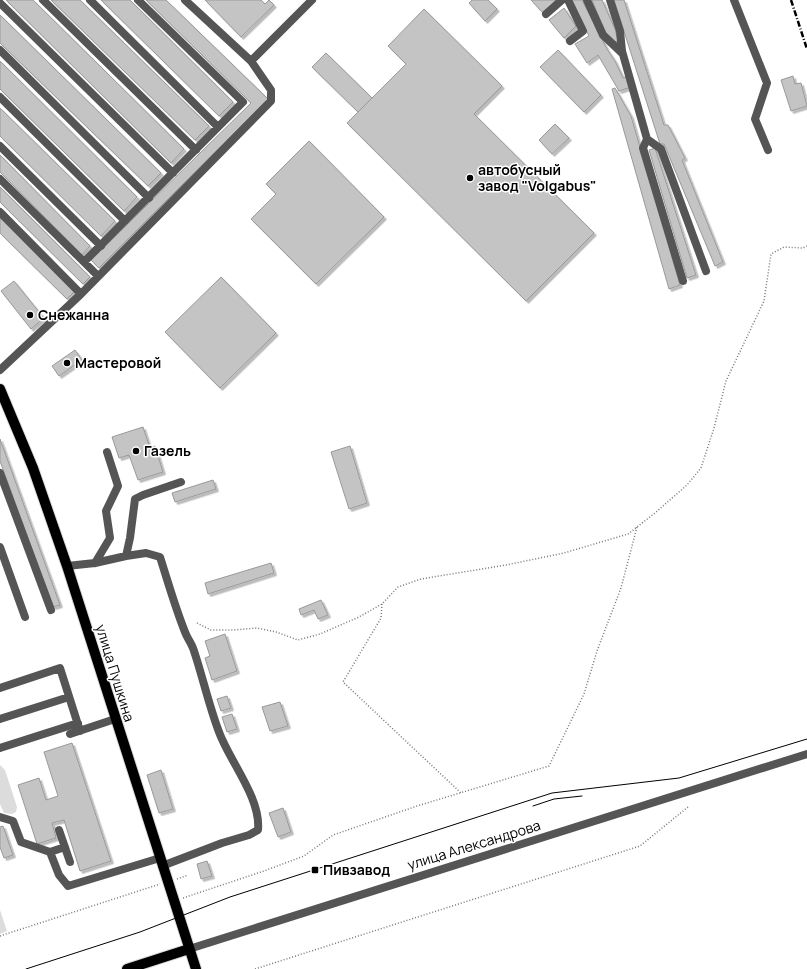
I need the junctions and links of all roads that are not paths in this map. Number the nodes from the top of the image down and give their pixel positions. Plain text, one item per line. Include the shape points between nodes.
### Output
1 (44, 0) edge
2 (90, 0) edge
3 (138, 0) edge
4 (185, 0) edge
5 (312, 0) edge
6 (562, 0) edge
7 (568, 0) edge
8 (587, 0) edge
9 (610, 0) edge
10 (734, 0) edge
11 (0, 3) edge
12 (546, 14) dead end
13 (570, 41) dead end
14 (0, 50) edge
15 (622, 53) junction
16 (251, 61) junction
17 (0, 97) edge
18 (218, 127) junction
19 (647, 139) junction
20 (0, 146) edge
21 (196, 150) junction
22 (768, 150) dead end
23 (173, 173) junction
24 (0, 179) edge
25 (148, 198) junction
26 (0, 212) edge
27 (125, 221) junction
28 (101, 246) junction
29 (84, 262) junction
30 (706, 271) dead end
31 (98, 276) junction
32 (683, 281) dead end
33 (81, 294) junction
34 (0, 370) edge
35 (0, 389) edge
36 (107, 452) dead end
37 (0, 473) edge
38 (181, 482) dead end
39 (0, 547) edge
40 (126, 556) junction
41 (95, 563) junction
42 (67, 566) junction
43 (51, 610) dead end
44 (25, 617) dead end
45 (0, 688) edge
46 (69, 697) junction
47 (0, 719) edge
48 (115, 719) junction
49 (79, 727) junction
50 (70, 734) dead end
51 (0, 748) edge
52 (807, 754) edge
53 (0, 817) edge
54 (60, 830) dead end
55 (65, 847) junction
56 (50, 852) junction
57 (70, 862) dead end
58 (161, 862) junction
59 (189, 949) junction
60 (127, 969) edge
61 (196, 969) edge

1 - 21 street
2 - 18 street
3 - 18 street via 243,102
4 - 16 street
5 - 16 street
6 - 12 street
7 - 13 street via 583,31
8 - 15 street via 603,35
9 - 15 street via 620,31
10 - 22 street via 767,83 755,119
11 - 23 street
14 - 25 street
15 - 19 street
16 - 31 street via 271,90 271,101
17 - 27 street
18 - 21 street
19 - 30 street via 661,149
19 - 32 street via 643,148
20 - 28 street
21 - 23 street
23 - 25 street
24 - 29 street
25 - 27 street
26 - 33 street
27 - 28 street
28 - 29 street
29 - 31 street
31 - 33 street
33 - 34 street
35 - 42 main road, улица Пушкина via 33,468
36 - 41 street via 118,486 106,511 110,538
37 - 43 street
38 - 40 street via 135,498
39 - 44 street
40 - 41 street
40 - 58 street via 146,553 160,557 185,633 194,649 219,734 252,800 259,822 258,830 249,835
41 - 42 street
42 - 48 main road, улица Пушкина
45 - 46 street via 60,668
46 - 47 street
46 - 49 street
48 - 49 street
48 - 58 main road, улица Пушкина
49 - 50 street
49 - 51 street
52 - 59 street, улица Александрова
53 - 56 street via 13,821 22,842
54 - 55 street
55 - 56 street
55 - 57 street
56 - 58 street via 59,875 68,886
58 - 59 main road, улица Пушкина
59 - 60 main road, улица Александрова
59 - 61 main road, улица Пушкина

